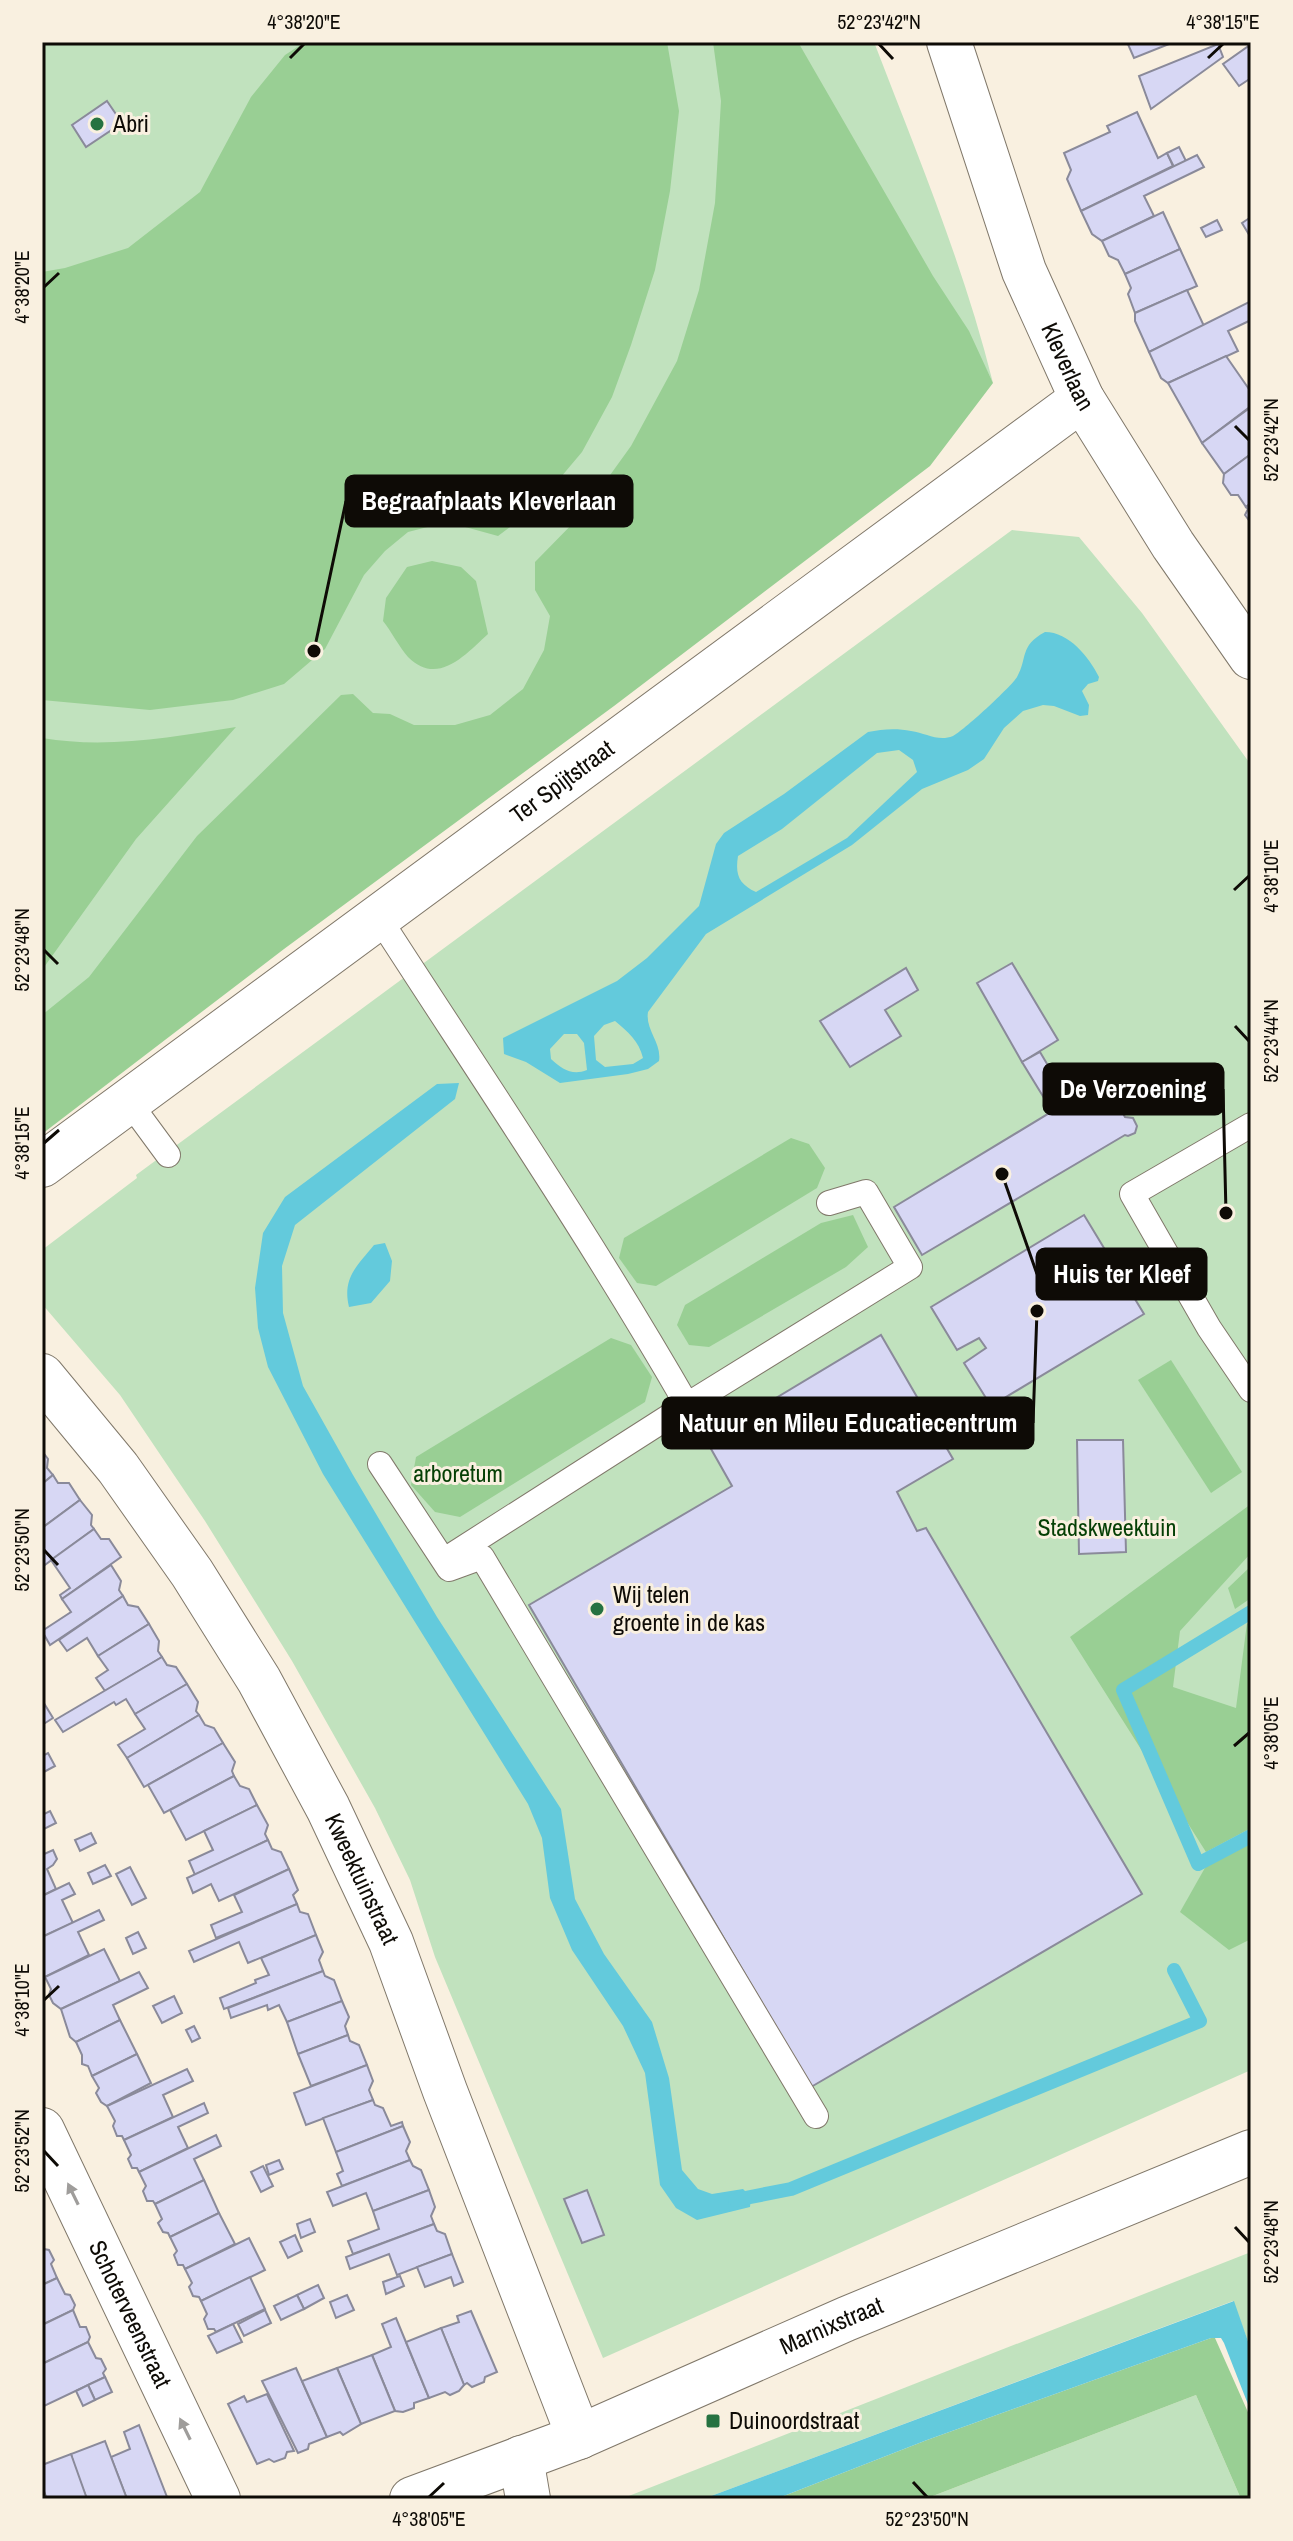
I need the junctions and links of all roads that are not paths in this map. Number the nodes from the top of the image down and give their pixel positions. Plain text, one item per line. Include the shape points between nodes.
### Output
1 (949, 42) edge
2 (1082, 399) junction
3 (1251, 657) edge
4 (379, 918) junction
5 (129, 1102) junction
6 (1251, 1125) edge
7 (168, 1155) dead end
8 (42, 1165) edge
9 (829, 1203) dead end
10 (42, 1376) edge
11 (1251, 1390) edge
12 (687, 1405) junction
13 (380, 1464) dead end
14 (444, 1561) junction
15 (816, 2116) dead end
16 (42, 2130) edge
17 (1251, 2152) edge
18 (579, 2437) junction
19 (524, 2479) edge
20 (218, 2499) edge
21 (412, 2499) edge

1 - 2 street, Kleverlaan via 1024,271
2 - 3 street, Kleverlaan
2 - 4 street, Ter Spijtstraat
4 - 5 street, Ter Spijtstraat
4 - 12 lane
5 - 7 lane
5 - 8 street, Ter Spijtstraat
6 - 11 lane via 1132,1194
9 - 12 lane via 866,1192 910,1267
10 - 18 street, Kweektuinstraat via 118,1468 192,1573 259,1680 328,1808 391,1942
12 - 14 lane
13 - 14 lane
14 - 15 lane via 449,1569 482,1557
20 -> 16 street, Schoterveenstraat
17 - 18 street, Marnixstraat via 846,2319
18 - 19 street, Marnixstraat
19 - 21 street, Marnixstraat

